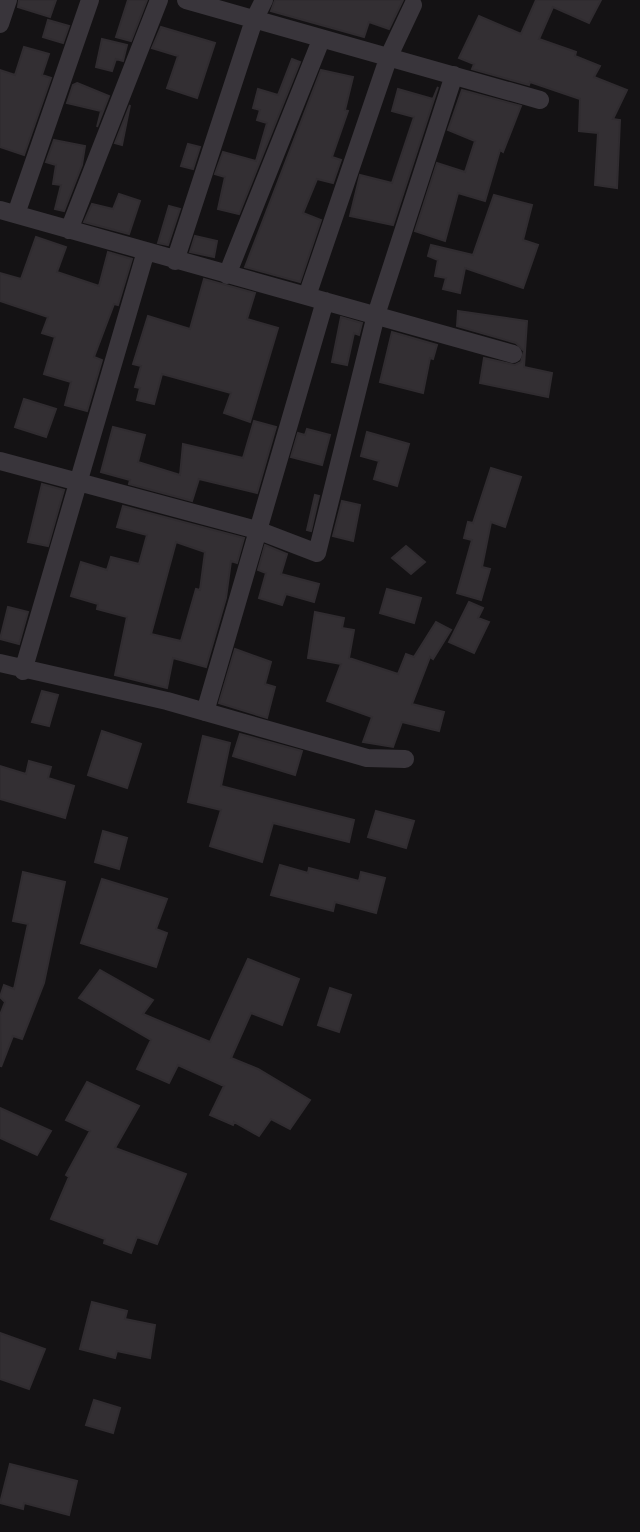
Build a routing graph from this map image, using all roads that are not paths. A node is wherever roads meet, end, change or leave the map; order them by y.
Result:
1 (8, 0) edge
2 (90, 0) edge
3 (159, 0) edge
4 (186, 0) edge
5 (264, 0) edge
6 (412, 5) dead end
7 (254, 20) junction
8 (0, 24) edge
9 (320, 40) junction
10 (389, 56) junction
11 (454, 75) junction
12 (540, 100) dead end
13 (8, 212) edge
14 (69, 230) junction
15 (146, 251) junction
16 (174, 261) junction
17 (227, 275) junction
18 (307, 296) junction
19 (325, 301) junction
20 (376, 314) junction
21 (513, 354) dead end
22 (0, 461) edge
23 (78, 482) junction
24 (257, 530) junction
25 (0, 663) edge
26 (23, 671) junction
27 (205, 712) junction
28 (405, 759) dead end

1 - 8 street
2 - 13 street
3 - 14 street
4 - 7 street
5 - 7 street
6 - 10 street
7 - 9 street
7 - 16 street
9 - 10 street
9 - 17 street
10 - 11 street
10 - 18 street
11 - 12 street
11 - 20 street
13 - 14 street
14 - 15 street
15 - 16 street
15 - 23 street
16 - 17 street
17 - 18 street
18 - 19 street
19 - 20 street
19 - 24 street
20 - 21 street
20 - 24 street
22 - 23 street
23 - 24 street
23 - 26 street
24 - 27 street
25 - 26 street
26 - 27 street
27 - 28 street

